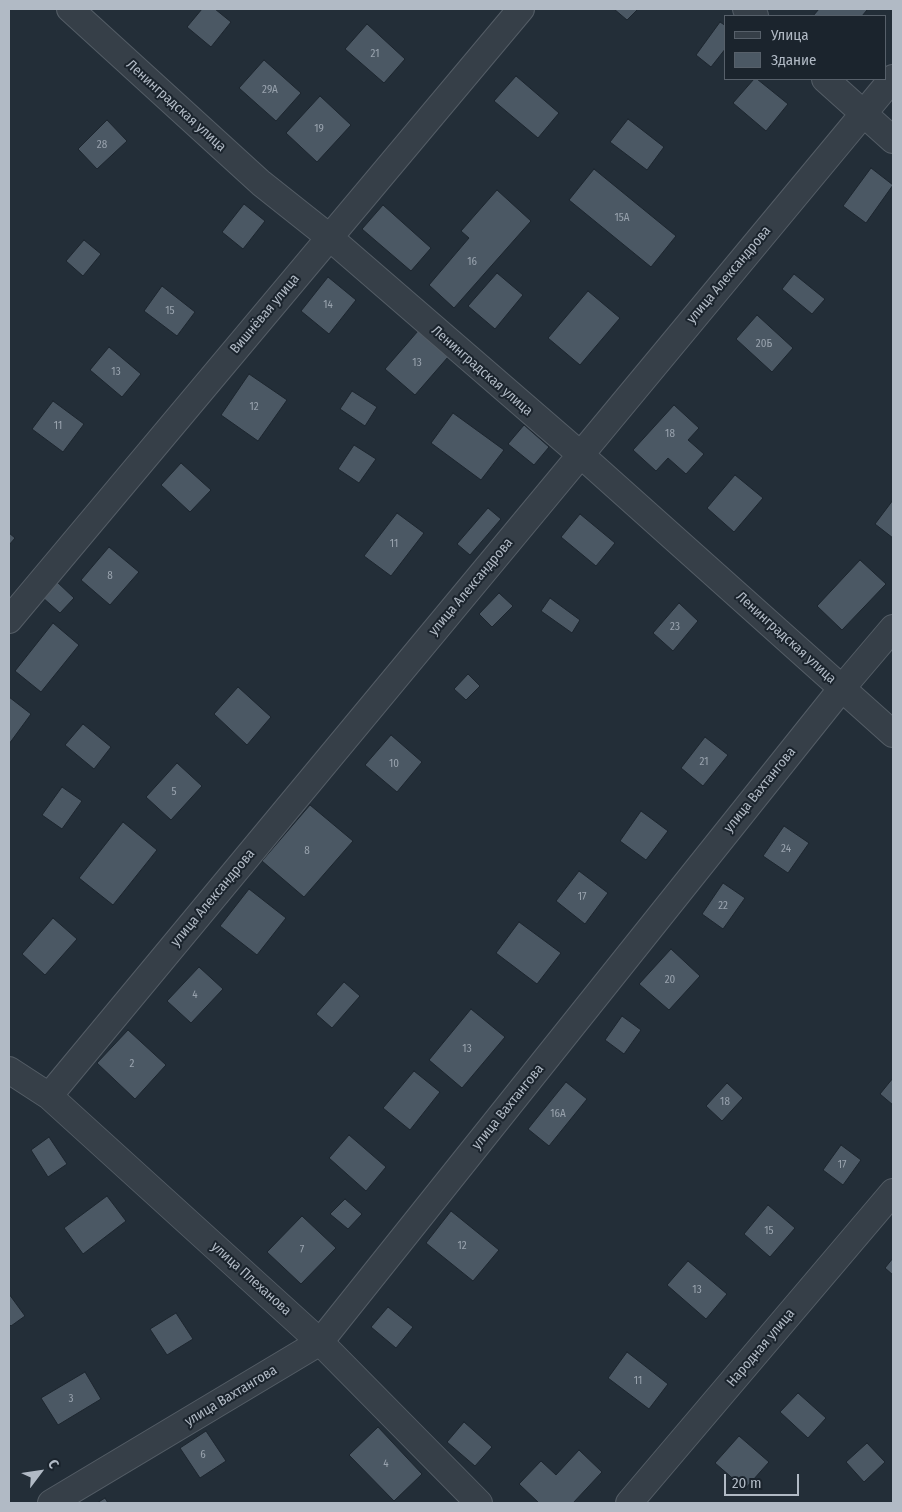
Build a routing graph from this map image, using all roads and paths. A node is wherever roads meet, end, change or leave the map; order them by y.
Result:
1 (70, 9) edge
2 (521, 9) edge
3 (893, 78) edge
4 (825, 80) edge
5 (863, 113) junction
6 (893, 140) edge
7 (329, 237) junction
8 (581, 455) junction
9 (9, 620) edge
10 (893, 628) edge
11 (842, 688) junction
12 (893, 734) edge
13 (9, 1070) edge
14 (49, 1096) junction
15 (893, 1192) edge
16 (320, 1342) junction
17 (51, 1503) edge
18 (479, 1503) edge
19 (629, 1503) edge

1 - 7 street, Ленинградская улица
2 - 7 street, Вишнёвая улица
3 - 5 street, улица Александрова
4 - 5 street
5 - 6 street
5 - 8 street, улица Александрова
7 - 8 street, Ленинградская улица
7 - 9 street, Вишнёвая улица
8 - 11 street, Ленинградская улица
8 - 14 street, улица Александрова
10 - 11 street, улица Вахтангова
11 - 12 street, Ленинградская улица
11 - 16 street, улица Вахтангова
13 - 14 street, улица Плеханова
14 - 16 street, улица Плеханова
15 - 19 street, Народная улица
16 - 17 street, улица Вахтангова
16 - 18 street, улица Плеханова

